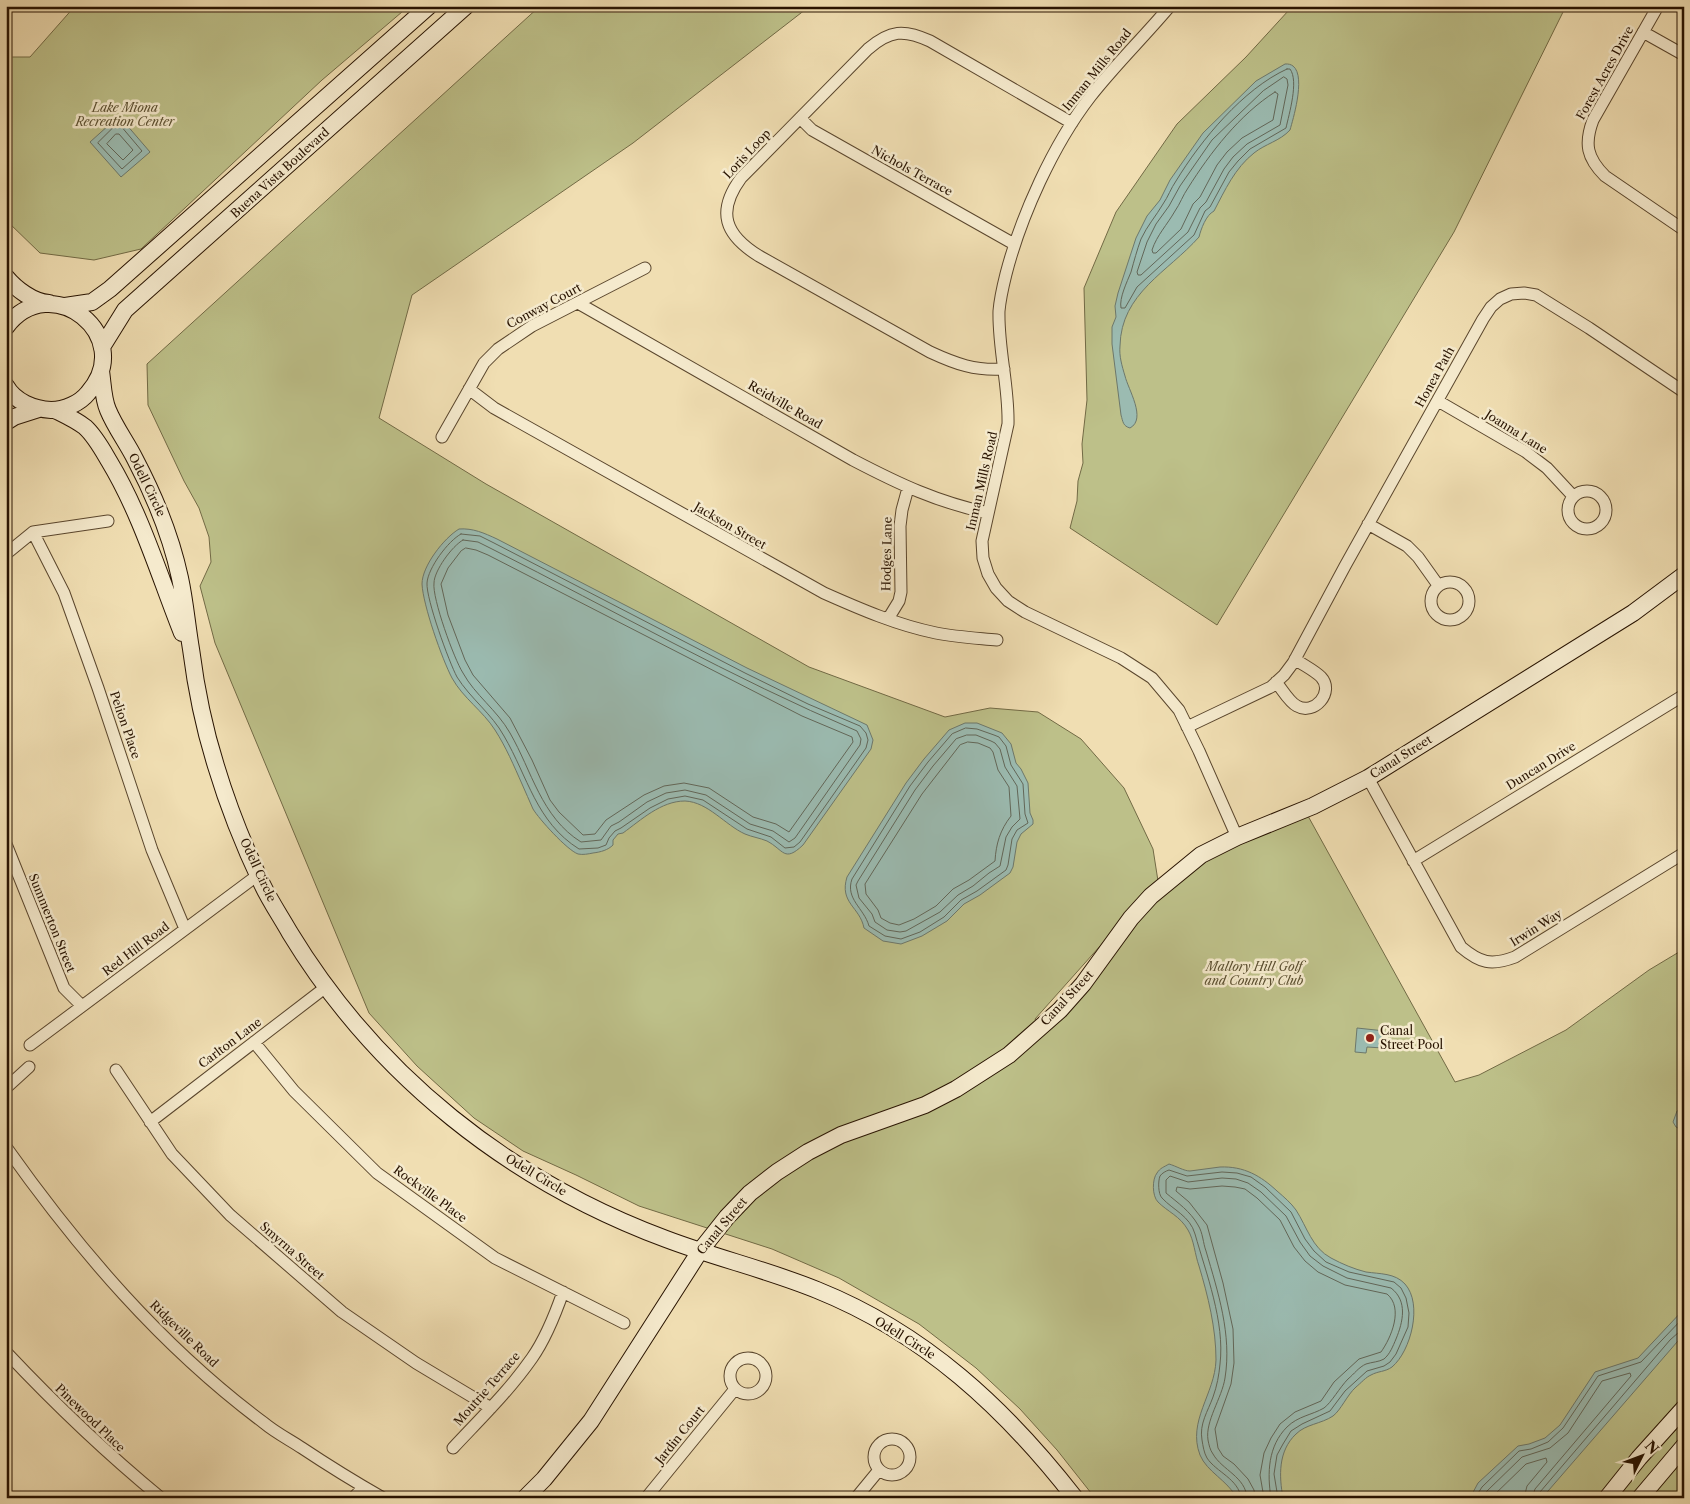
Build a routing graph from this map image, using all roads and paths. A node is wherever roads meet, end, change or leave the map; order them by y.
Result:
1 (428, 6) edge
2 (466, 6) edge
3 (1170, 6) edge
4 (1658, 6) edge
5 (1643, 32) junction
6 (1684, 55) edge
7 (800, 118) junction
8 (1072, 123) junction
9 (1684, 230) edge
10 (1014, 244) junction
11 (645, 268) dead end
12 (6, 277) edge
13 (578, 303) junction
14 (60, 305) junction
15 (6, 327) edge
16 (102, 347) junction
17 (1004, 369) junction
18 (102, 371) junction
19 (6, 386) edge
20 (469, 390) junction
21 (1684, 392) edge
22 (1438, 401) junction
23 (47, 409) junction
24 (6, 422) edge
25 (442, 437) dead end
26 (908, 488) junction
27 (1573, 496) dead end
28 (988, 513) junction
29 (108, 521) dead end
30 (1368, 524) junction
31 (33, 532) junction
32 (6, 554) edge
33 (1684, 575) edge
34 (1438, 585) dead end
35 (888, 619) junction
36 (997, 640) dead end
37 (1295, 659) junction
38 (192, 661) junction
39 (1276, 682) junction
40 (1684, 695) edge
41 (1188, 727) junction
42 (1368, 778) junction
43 (1237, 837) junction
44 (6, 844) edge
45 (1684, 852) edge
46 (1414, 861) junction
47 (258, 875) junction
48 (185, 929) junction
49 (326, 987) junction
50 (82, 1006) junction
51 (254, 1042) junction
52 (30, 1046) dead end
53 (29, 1067) dead end
54 (116, 1070) dead end
55 (6, 1088) edge
56 (150, 1122) junction
57 (6, 1147) edge
58 (700, 1251) junction
59 (563, 1292) junction
60 (624, 1322) dead end
61 (6, 1352) edge
62 (735, 1389) dead end
63 (491, 1408) junction
64 (1684, 1408) edge
65 (1684, 1446) edge
66 (453, 1448) dead end
67 (879, 1470) dead end
68 (364, 1487) junction
69 (161, 1498) edge
70 (353, 1498) edge
71 (383, 1498) edge
72 (525, 1498) edge
73 (646, 1498) edge
74 (856, 1498) edge
75 (1075, 1498) edge
76 (1607, 1498) edge
77 (1640, 1498) edge

1 - 14 street, Buena Vista Boulevard
2 - 16 street, Buena Vista Boulevard
3 - 8 street, Inman Mills Road
4 - 5 street, Forest Acres Drive
5 - 6 street
5 - 9 street, Forest Acres Drive
7 - 8 street, Loris Loop
7 - 10 street, Nichols Terrace
7 - 17 street, Loris Loop
8 - 10 street, Inman Mills Road
10 - 17 street, Inman Mills Road
11 - 13 street, Conway Court
12 - 14 street
13 - 20 street, Conway Court
13 - 26 street, Reidville Road
14 - 15 street, Buena Vista Boulevard
14 - 16 street
16 - 18 street
17 - 28 street, Inman Mills Road
18 - 23 street
18 - 38 street, Odell Circle
19 - 23 street
20 - 25 street, Conway Court
20 - 35 street, Jackson Street
21 - 22 street, Honea Path
22 - 27 street, Joanna Lane
22 - 30 street, Honea Path
23 - 24 street
23 - 38 street, Odell Circle
26 - 28 street, Reidville Road
26 - 35 street, Hodges Lane
28 - 41 street, Inman Mills Road
29 - 31 street
30 - 34 street
30 - 37 street, Honea Path
31 - 32 street
31 - 48 street, Pelion Place
33 - 42 street, Canal Street
35 - 36 street, Jackson Street
37 - 39 street, Honea Path
37 - 39 street
38 - 47 street, Odell Circle
39 - 41 street, Honea Path
40 - 46 street, Duncan Drive
41 - 43 street, Inman Mills Road
42 - 43 street, Canal Street
42 - 46 street, Irwin Way
43 - 58 street, Canal Street
44 - 50 street, Summerton Street
45 - 46 street, Irwin Way
47 - 48 street, Red Hill Road
47 - 49 street, Odell Circle
48 - 50 street, Red Hill Road
49 - 51 street, Carlton Lane
49 - 58 street, Odell Circle
50 - 52 street, Red Hill Road
51 - 56 street, Carlton Lane
51 - 59 street, Rockville Place
53 - 55 street
54 - 56 street, Smyrna Street
56 - 63 street, Smyrna Street
57 - 68 street, Ridgeville Road
58 - 72 street, Canal Street
58 - 75 street, Odell Circle
59 - 60 street, Rockville Place
59 - 63 street, Moutrie Terrace
61 - 69 street, Pinewood Place
62 - 73 street, Jardin Court
63 - 66 street, Moutrie Terrace
64 - 76 street
65 - 77 street
67 - 74 street
68 - 70 street
68 - 71 street, Ridgeville Road

